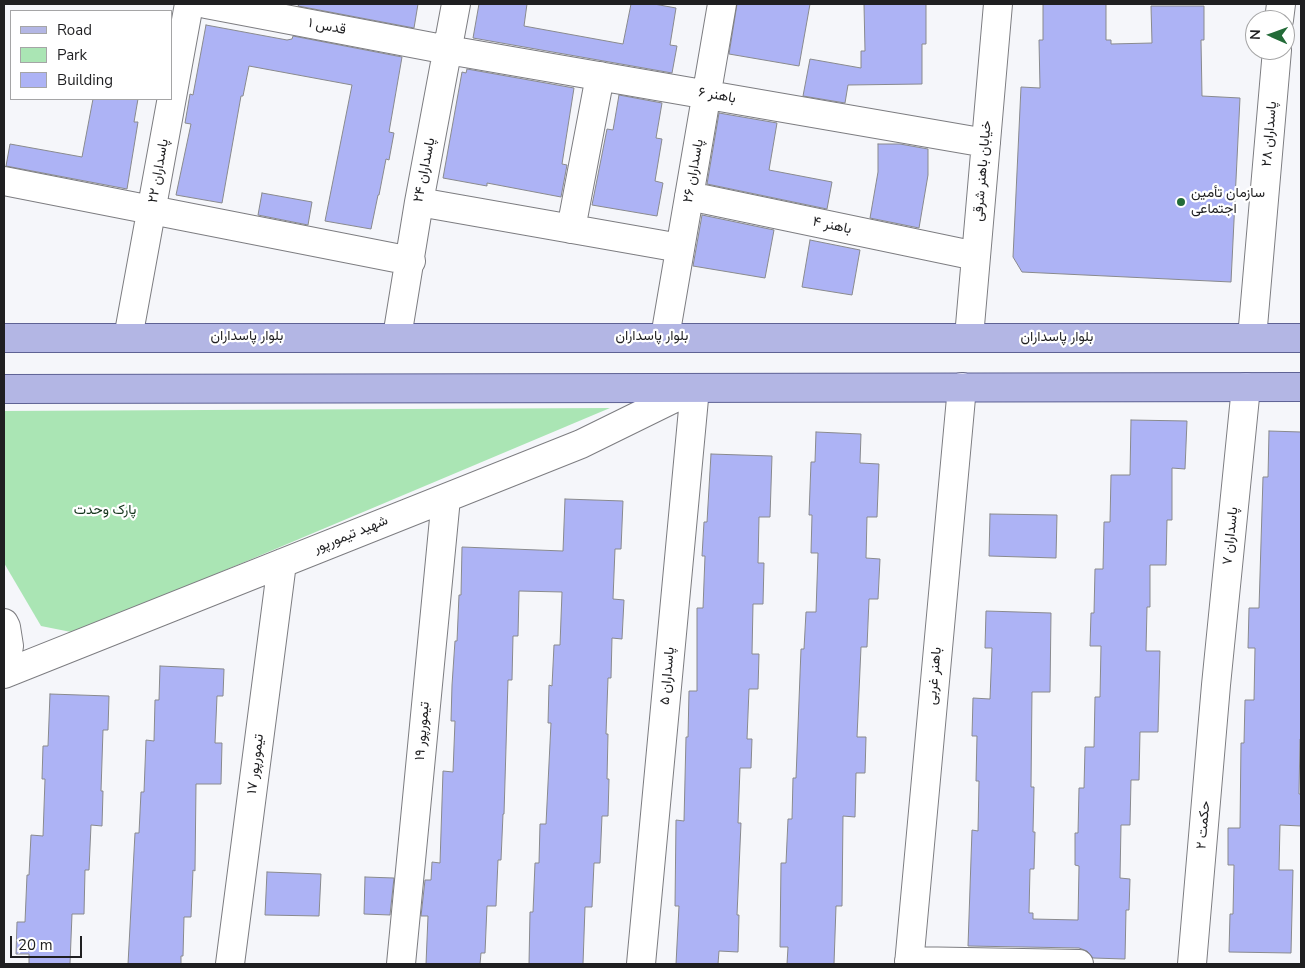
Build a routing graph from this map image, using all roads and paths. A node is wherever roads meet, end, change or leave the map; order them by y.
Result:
1 (189, 4) edge
2 (206, 4) edge
3 (456, 4) edge
4 (722, 4) edge
5 (998, 4) edge
6 (448, 50) junction
7 (1276, 60) edge
8 (600, 76) junction
9 (706, 94) junction
10 (172, 96) edge
11 (171, 100) edge
12 (986, 143) junction
13 (4, 182) edge
14 (689, 196) junction
15 (419, 202) junction
16 (151, 210) junction
17 (571, 229) junction
18 (680, 248) junction
19 (976, 256) junction
20 (411, 261) junction
21 (397, 337) junction
22 (665, 337) junction
23 (970, 337) junction
24 (4, 338) edge
25 (128, 338) junction
26 (1252, 338) junction
27 (1301, 338) edge
28 (962, 387) junction
29 (1246, 387) junction
30 (1301, 387) edge
31 (695, 388) junction
32 (4, 389) edge
33 (446, 498) junction
34 (282, 563) junction
35 (4, 623) edge
36 (4, 672) edge
37 (1216, 685) joint
38 (909, 962) edge
39 (230, 964) edge
40 (401, 964) edge
41 (641, 964) edge
42 (1079, 964) edge
43 (1192, 964) edge

1 - 10 street, پاسداران ۲۲
2 - 6 street, قدس ۱
3 - 6 street, پاسداران ۲۴
4 - 9 street, پاسداران ۲۶
5 - 12 street, خیابان باهنر شرقی
6 - 8 street, باهنر ۶
6 - 15 street, پاسداران ۲۴
7 - 26 street, پاسداران ۲۸
8 - 9 street, باهنر ۶
8 - 17 street
9 - 12 street, باهنر ۶
9 - 14 street, پاسداران ۲۶
11 - 16 street, پاسداران ۲۲
12 - 19 street, خیابان باهنر شرقی
13 - 16 street
14 - 18 street, پاسداران ۲۶
14 - 19 street, باهنر ۴
15 - 17 street
15 - 20 street, پاسداران ۲۴
16 - 20 street
16 - 25 street, پاسداران ۲۲
17 - 18 street
18 - 22 street, پاسداران ۲۶
19 - 23 street, خیابان باهنر شرقی
20 - 21 street, پاسداران ۲۴
21 - 22 main road, بلوار پاسداران
21 - 25 main road, بلوار پاسداران
22 - 23 main road, بلوار پاسداران
23 - 26 main road, بلوار پاسداران
24 - 25 main road, بلوار پاسداران
26 - 27 main road, بلوار پاسداران
28 - 29 main road
28 - 31 main road
28 - 38 street, باهنر غربی
29 - 30 main road
29 - 37 street, پاسداران ۷
31 - 32 main road
31 - 33 street, شهید تیمورپور
31 - 41 street, پاسداران ۵
33 - 34 street, شهید تیمورپور
33 - 40 street, تیمورپور ۱۹
34 - 36 street, شهید تیمورپور
34 - 39 street, تیمورپور ۱۷
35 - 36 street
37 - 43 street, حکمت ۲
38 - 42 street

